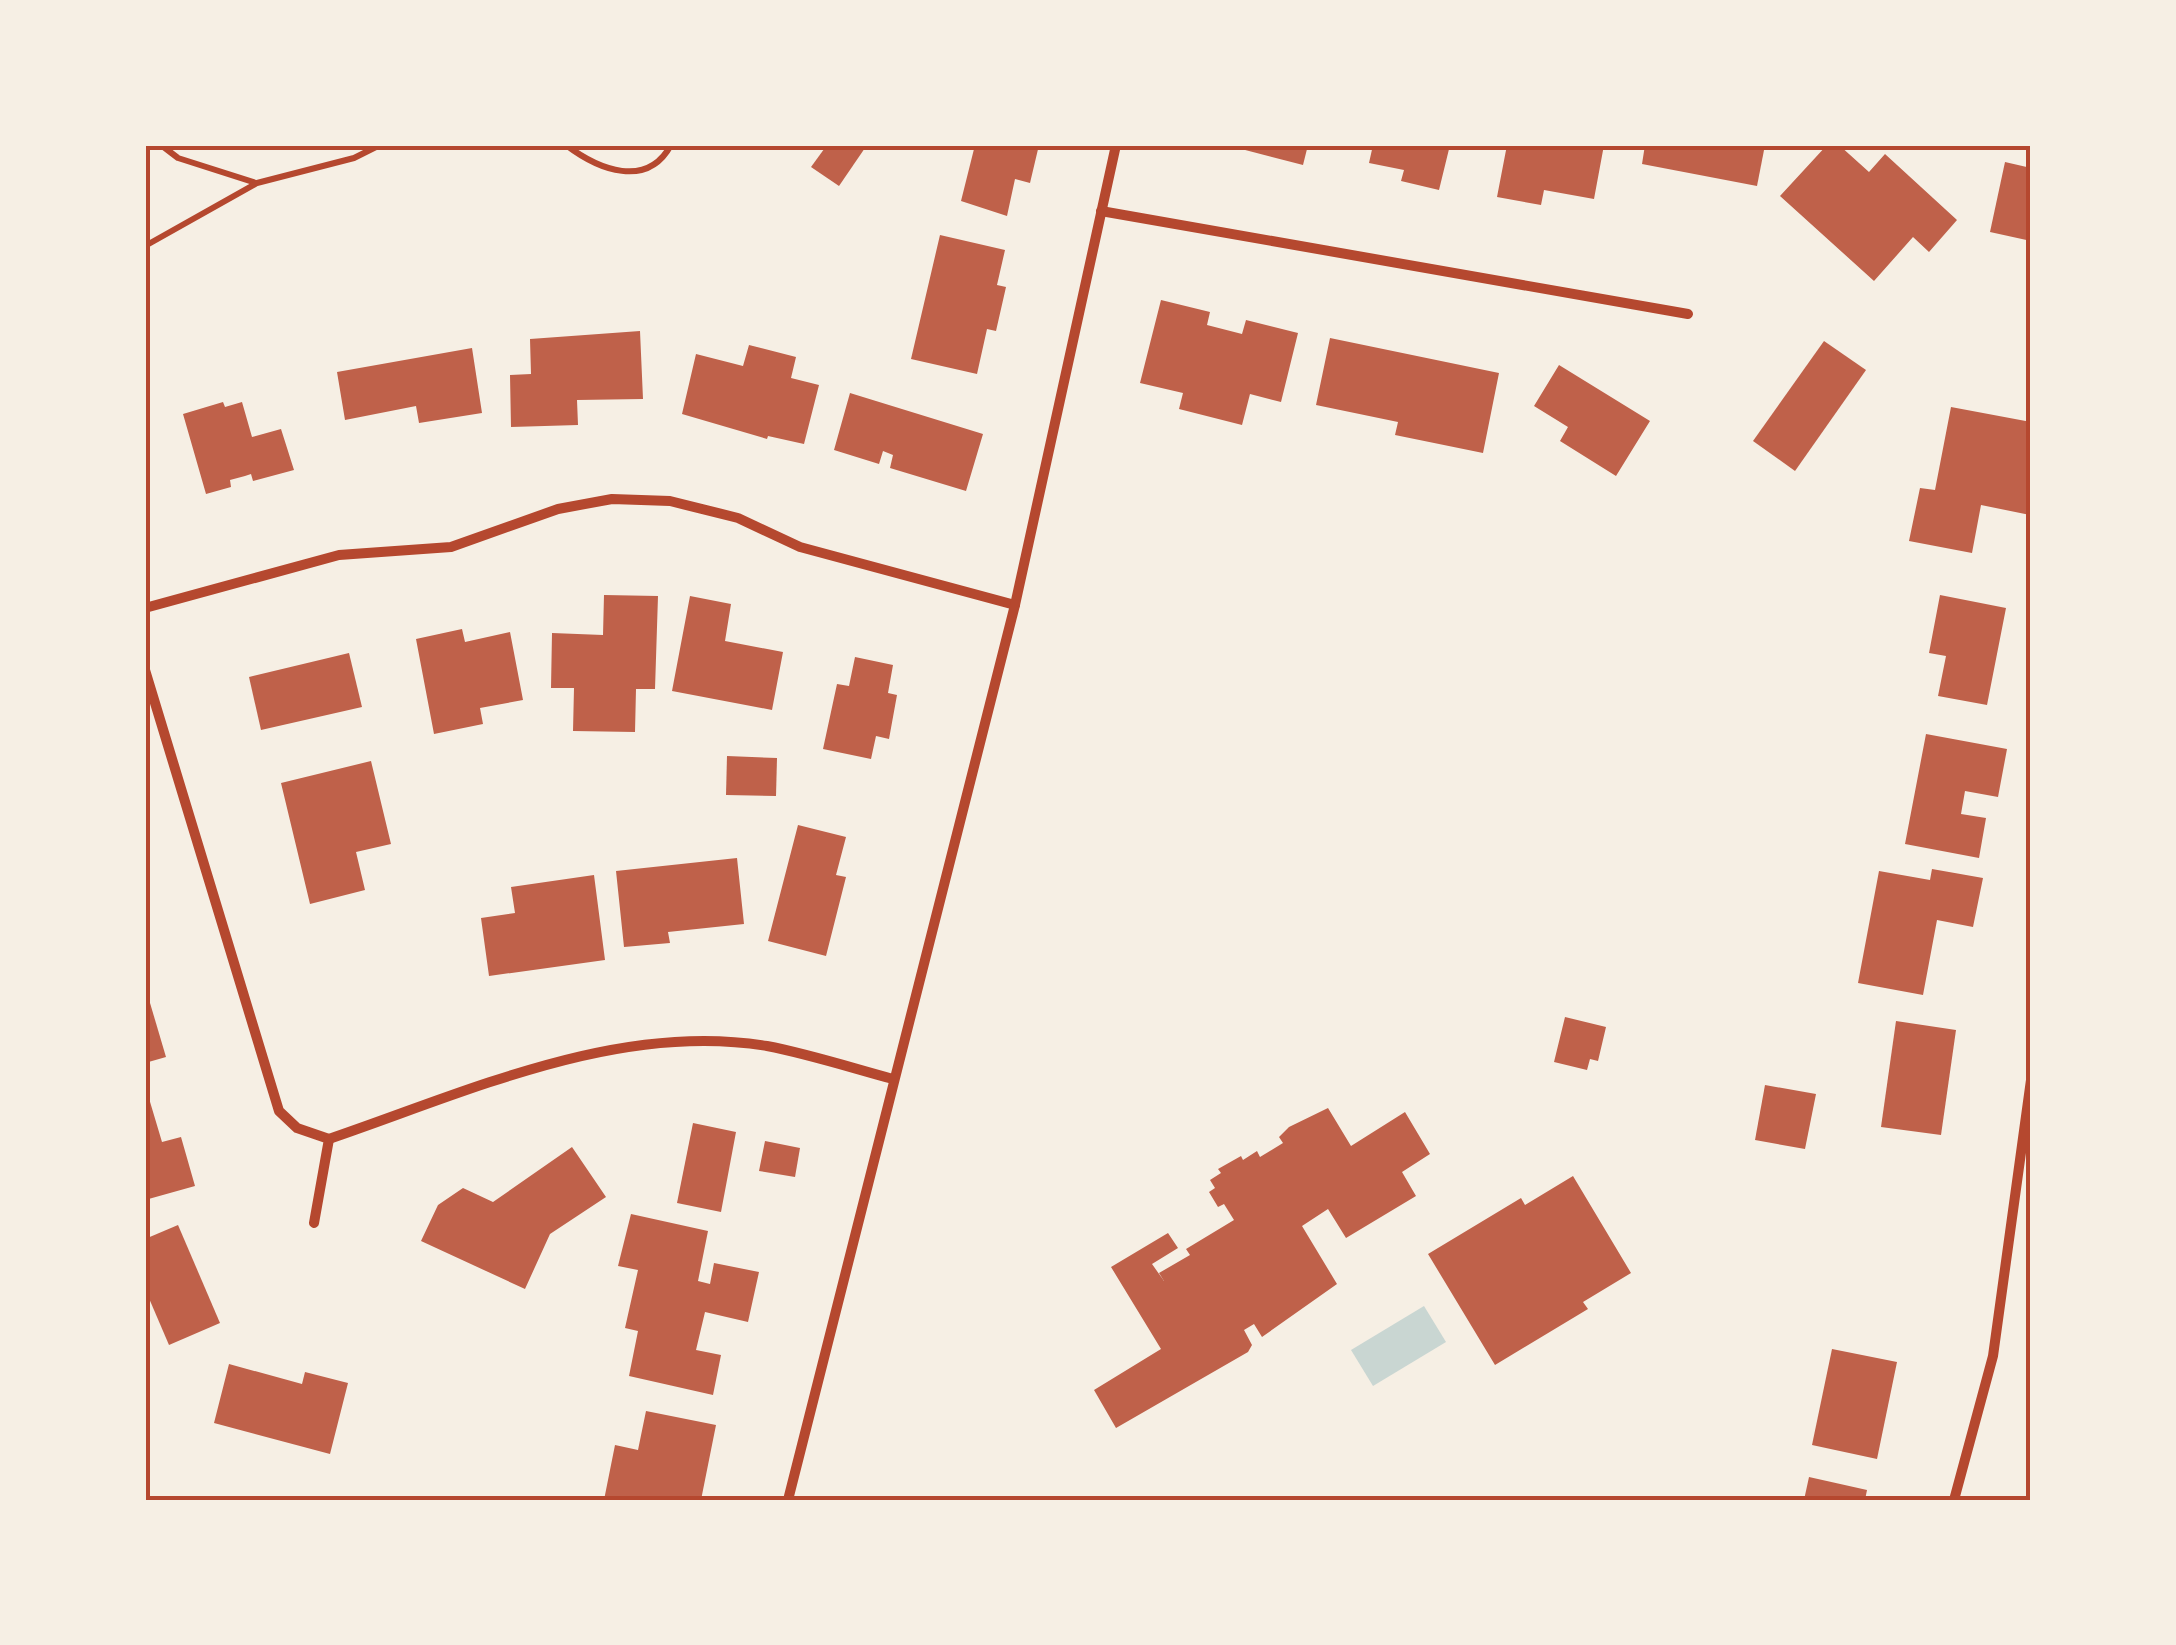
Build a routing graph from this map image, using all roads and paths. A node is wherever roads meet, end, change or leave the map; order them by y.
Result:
1 (161, 145) edge
2 (380, 145) edge
3 (566, 145) edge
4 (671, 145) edge
5 (1116, 145) edge
6 (257, 184) junction
7 (1100, 212) junction
8 (145, 246) edge
9 (1688, 314) dead end
10 (1015, 605) junction
11 (145, 608) edge
12 (145, 670) edge
13 (893, 1079) junction
14 (2031, 1080) edge
15 (330, 1138) junction
16 (314, 1222) dead end
17 (788, 1500) edge
18 (1954, 1500) edge

1 - 6 path
2 - 6 path
3 - 4 path
5 - 7 street
6 - 8 path
7 - 9 street
7 - 10 street
10 - 11 street
10 - 13 street
12 - 15 street
13 - 15 street
13 - 17 street
14 - 18 street
15 - 16 street

